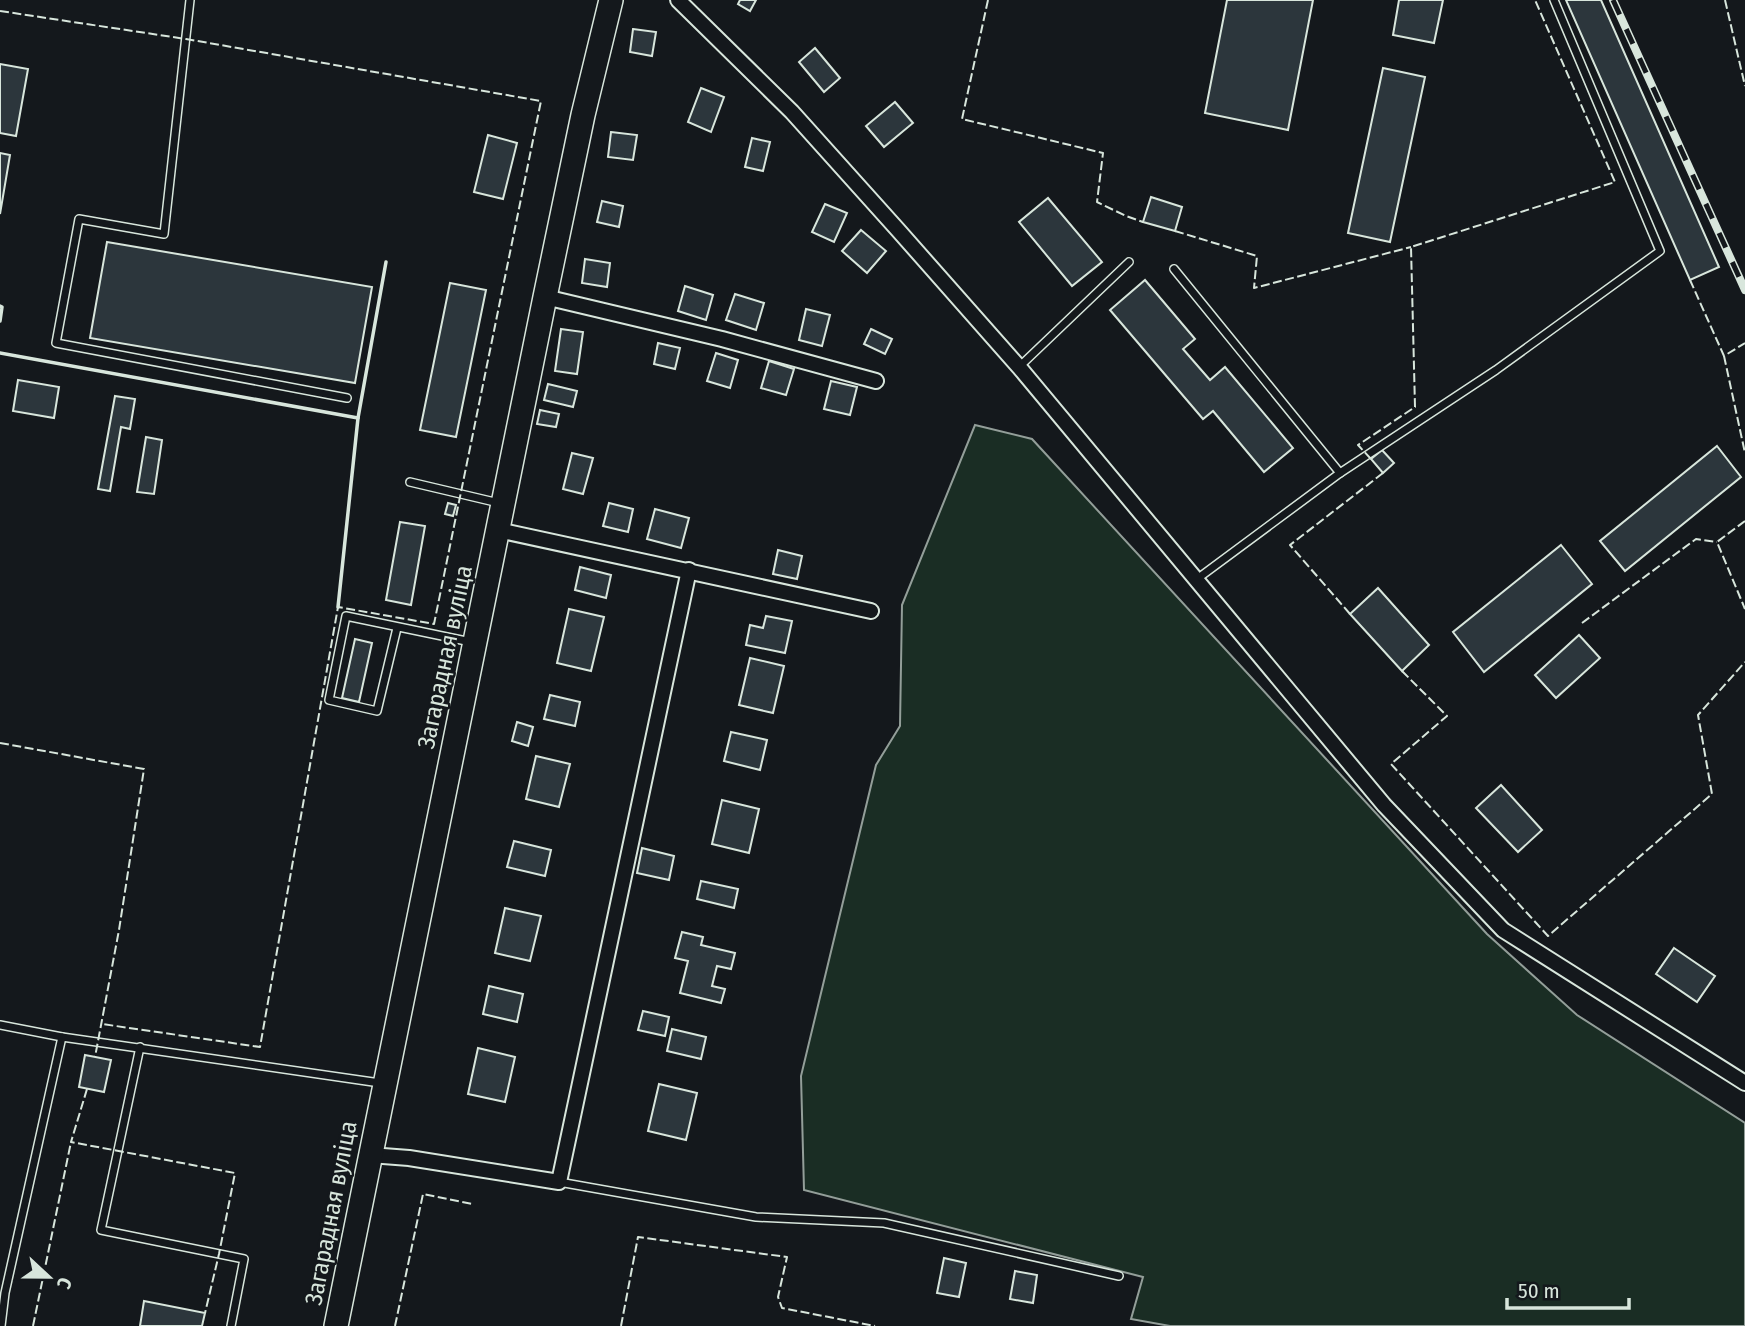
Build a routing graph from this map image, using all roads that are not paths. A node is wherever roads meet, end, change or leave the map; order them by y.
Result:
1 (190, 0) edge
2 (611, 0) edge
3 (678, 0) edge
4 (1554, 0) edge
5 (1129, 262) dead end
6 (1174, 269) dead end
7 (545, 296) junction
8 (1019, 367) junction
9 (876, 381) dead end
10 (347, 398) dead end
11 (1340, 473) junction
12 (410, 482) dead end
13 (503, 504) junction
14 (498, 530) junction
15 (690, 570) junction
16 (1197, 579) junction
17 (871, 611) dead end
18 (397, 628) junction
19 (475, 642) junction
20 (0, 1026) edge
21 (62, 1037) junction
22 (140, 1047) junction
23 (1745, 1083) edge
24 (384, 1084) junction
25 (370, 1155) junction
26 (559, 1182) junction
27 (1118, 1276) dead end
28 (1, 1326) edge
29 (231, 1326) edge
30 (336, 1326) edge

1 - 10 lane
2 - 7 main road, Загарадная вуліца
3 - 8 street
4 - 11 lane
5 - 8 lane
6 - 11 lane
7 - 9 street
7 - 13 main road, Загарадная вуліца
8 - 16 street
11 - 16 lane
12 - 13 lane
13 - 14 main road, Загарадная вуліца
14 - 15 street
14 - 19 main road, Загарадная вуліца
15 - 17 street
15 - 26 street
16 - 23 street
18 - 18 lane
18 - 19 lane
19 - 24 main road, Загарадная вуліца
20 - 21 lane
21 - 22 lane
21 - 28 lane
22 - 24 lane
22 - 29 lane
24 - 25 main road, Загарадная вуліца
25 - 26 street
25 - 30 main road, Загарадная вуліца
26 - 27 lane

